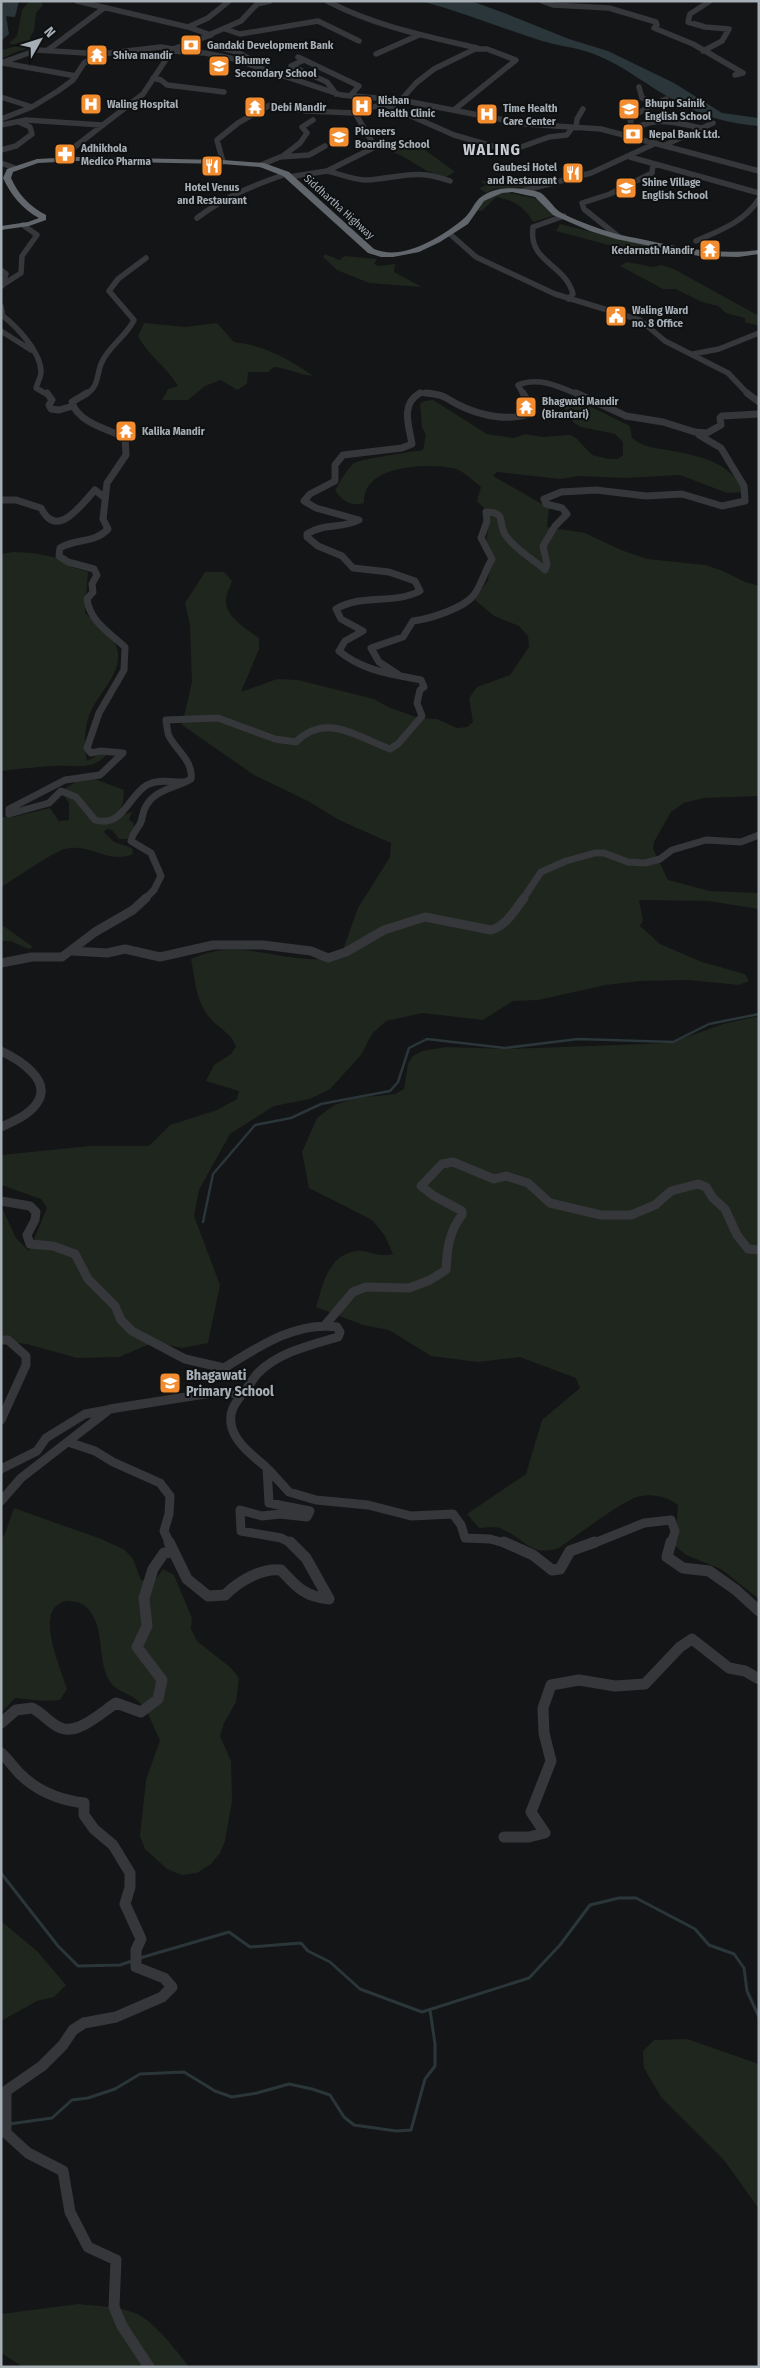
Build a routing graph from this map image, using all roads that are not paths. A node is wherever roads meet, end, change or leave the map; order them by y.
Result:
1 (77, 1) edge
2 (228, 1) edge
3 (270, 1) edge
4 (327, 1) edge
5 (542, 1) edge
6 (710, 1) edge
7 (104, 8) junction
8 (188, 27) junction
9 (225, 29) junction
10 (211, 34) junction
11 (419, 35) junction
12 (359, 41) dead end
13 (214, 46) dead end
14 (477, 49) junction
15 (48, 50) junction
16 (172, 50) junction
17 (703, 51) junction
18 (101, 54) junction
19 (376, 54) dead end
20 (2, 63) edge
21 (262, 68) junction
22 (735, 75) dead end
23 (76, 76) junction
24 (153, 78) junction
25 (197, 82) dead end
26 (639, 87) dead end
27 (198, 89) junction
28 (224, 92) dead end
29 (336, 94) junction
30 (350, 96) junction
31 (1, 97) edge
32 (666, 99) dead end
33 (398, 100) junction
34 (654, 103) junction
35 (384, 104) junction
36 (32, 107) junction
37 (583, 109) dead end
38 (454, 110) junction
39 (355, 113) junction
40 (1, 119) edge
41 (313, 120) dead end
42 (19, 122) junction
43 (713, 123) dead end
44 (1, 125) edge
45 (102, 125) junction
46 (574, 128) junction
47 (702, 128) junction
48 (633, 129) junction
49 (625, 135) junction
50 (656, 143) junction
51 (665, 145) junction
52 (325, 146) dead end
53 (1, 150) edge
54 (283, 156) junction
55 (630, 157) junction
56 (59, 159) junction
57 (223, 162) junction
58 (1, 163) edge
59 (653, 164) junction
60 (260, 165) junction
61 (14, 168) junction
62 (327, 171) junction
63 (759, 171) edge
64 (287, 176) junction
65 (450, 181) dead end
66 (522, 191) junction
67 (759, 193) edge
68 (759, 199) edge
69 (564, 216) junction
70 (197, 218) dead end
71 (23, 225) junction
72 (1, 228) edge
73 (450, 234) junction
74 (619, 236) junction
75 (696, 241) dead end
76 (759, 252) edge
77 (146, 258) dead end
78 (1, 270) edge
79 (2, 286) edge
80 (568, 299) junction
81 (1, 306) edge
82 (1, 330) edge
83 (759, 333) edge
84 (715, 350) junction
85 (33, 352) junction
86 (691, 354) junction
87 (714, 365) junction
88 (759, 402) edge
89 (72, 406) junction
90 (759, 414) edge
91 (699, 435) junction
92 (105, 498) junction
93 (1, 500) edge
94 (400, 675) junction
95 (184, 783) junction
96 (759, 835) edge
97 (73, 951) junction
98 (1, 963) edge
99 (1, 1051) edge
100 (1, 1127) edge
101 (1, 1201) edge
102 (759, 1250) edge
103 (326, 1324) junction
104 (1, 1340) edge
105 (241, 1395) junction
106 (110, 1409) junction
107 (1, 1420) edge
108 (68, 1442) junction
109 (267, 1468) junction
110 (1, 1469) edge
111 (2, 1498) edge
112 (173, 1552) junction
113 (759, 1611) edge
114 (759, 1679) edge
115 (1, 1723) edge
116 (1, 1754) edge
117 (504, 1837) dead end
118 (148, 2367) edge

1 - 7 street
2 - 8 street
3 - 9 street
4 - 11 street
5 - 17 street
6 - 17 street
7 - 8 street
7 - 15 street
8 - 10 street
9 - 10 street
9 - 12 street
10 - 16 street
11 - 14 street
11 - 19 street
13 - 21 street
14 - 33 street
14 - 38 street
15 - 18 street
15 - 20 street
16 - 18 street
16 - 21 street
16 - 24 street
17 - 22 street
18 - 23 street
20 - 23 street
21 - 29 street
23 - 36 street
24 - 27 street
24 - 45 street
25 - 27 street
26 - 34 street
27 - 28 street
29 - 30 street
29 - 30 street
30 - 33 street
31 - 36 street
32 - 34 street
33 - 35 street
33 - 38 street
34 - 48 street
35 - 39 street
35 - 46 street
36 - 40 street
37 - 46 street
38 - 46 street
39 - 57 street
39 - 62 street
41 - 54 street
42 - 44 street
42 - 45 street
42 - 53 street
43 - 47 street
45 - 56 street
46 - 49 street
47 - 48 street
47 - 51 street
48 - 49 street
49 - 50 street
50 - 51 street
50 - 55 street
51 - 63 street
52 - 54 street
54 - 60 street
55 - 59 street
55 - 66 street
56 - 57 highway, Siddhartha Highway
56 - 61 highway, Siddhartha Highway
57 - 60 highway, Siddhartha Highway
58 - 61 street
59 - 67 street
59 - 74 street
60 - 64 highway, Siddhartha Highway
61 - 71 highway
62 - 64 street
62 - 65 street
64 - 70 street
64 - 73 highway, Siddhartha Highway
66 - 69 highway, Siddhartha Highway
66 - 73 highway, Siddhartha Highway
68 - 75 street
69 - 74 highway, Siddhartha Highway
69 - 80 street
71 - 72 highway
71 - 79 street
73 - 80 street
74 - 76 highway, Siddhartha Highway
77 - 89 street
78 - 79 street
80 - 86 street
81 - 85 street
82 - 85 street
83 - 84 street
84 - 86 street
84 - 87 street
85 - 89 street
86 - 87 street
87 - 88 street
89 - 92 street
90 - 91 street
91 - 94 street
91 - 94 street
92 - 93 street
92 - 95 street
94 - 95 street
95 - 97 street
96 - 97 street
97 - 98 street
99 - 100 street
101 - 103 street
102 - 103 street
103 - 105 street
104 - 107 street
105 - 106 street
105 - 109 street
106 - 108 street
106 - 110 street
108 - 111 street
108 - 112 street
109 - 112 street
109 - 113 street
112 - 115 street
114 - 117 street
116 - 118 street

